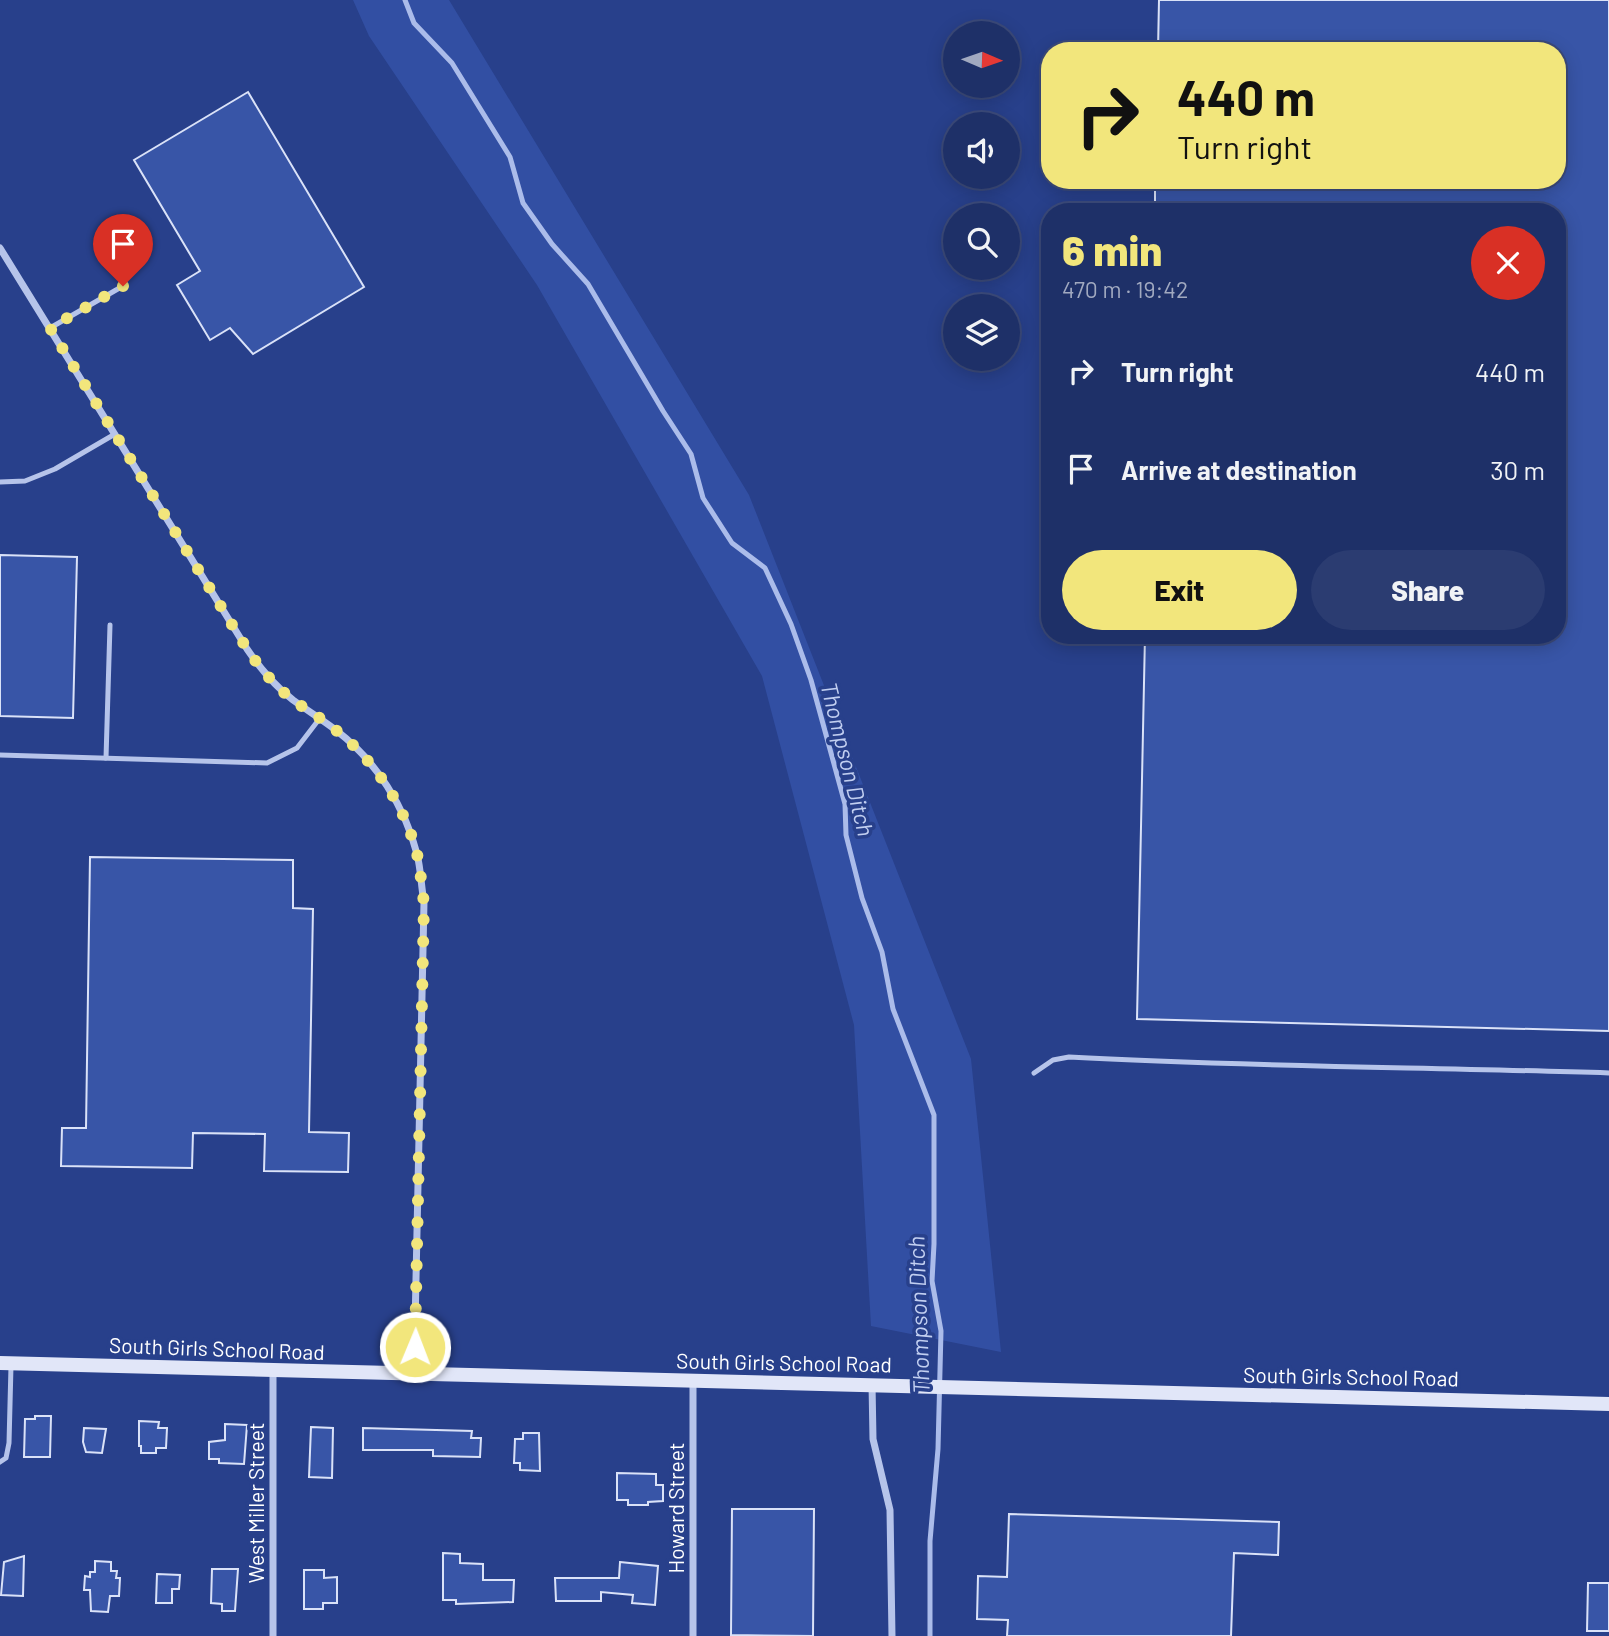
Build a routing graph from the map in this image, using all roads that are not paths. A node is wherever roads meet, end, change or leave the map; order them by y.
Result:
1 (0, 248) edge
2 (123, 286) dead end
3 (50, 328) junction
4 (115, 434) junction
5 (0, 482) edge
6 (110, 625) dead end
7 (320, 718) junction
8 (0, 755) edge
9 (106, 758) junction
10 (1034, 1073) dead end
11 (1609, 1073) edge
12 (6, 1363) edge
13 (273, 1371) junction
14 (414, 1374) junction
15 (693, 1381) junction
16 (872, 1384) junction
17 (1609, 1404) edge
18 (0, 1462) edge
19 (273, 1636) edge
20 (693, 1636) edge
21 (892, 1636) edge

1 - 3 street
2 - 3 lane
3 - 4 street
4 - 5 lane
4 - 7 street
6 - 9 lane
7 - 9 lane
7 - 14 street
8 - 9 lane
10 - 11 lane
12 - 13 main road, South Girls School Road
12 - 18 lane
13 - 14 main road, South Girls School Road
13 - 19 street, West Miller Street
14 - 15 main road, South Girls School Road
15 - 16 main road, South Girls School Road
15 - 20 street, Howard Street
16 - 17 main road, South Girls School Road
16 - 21 street

